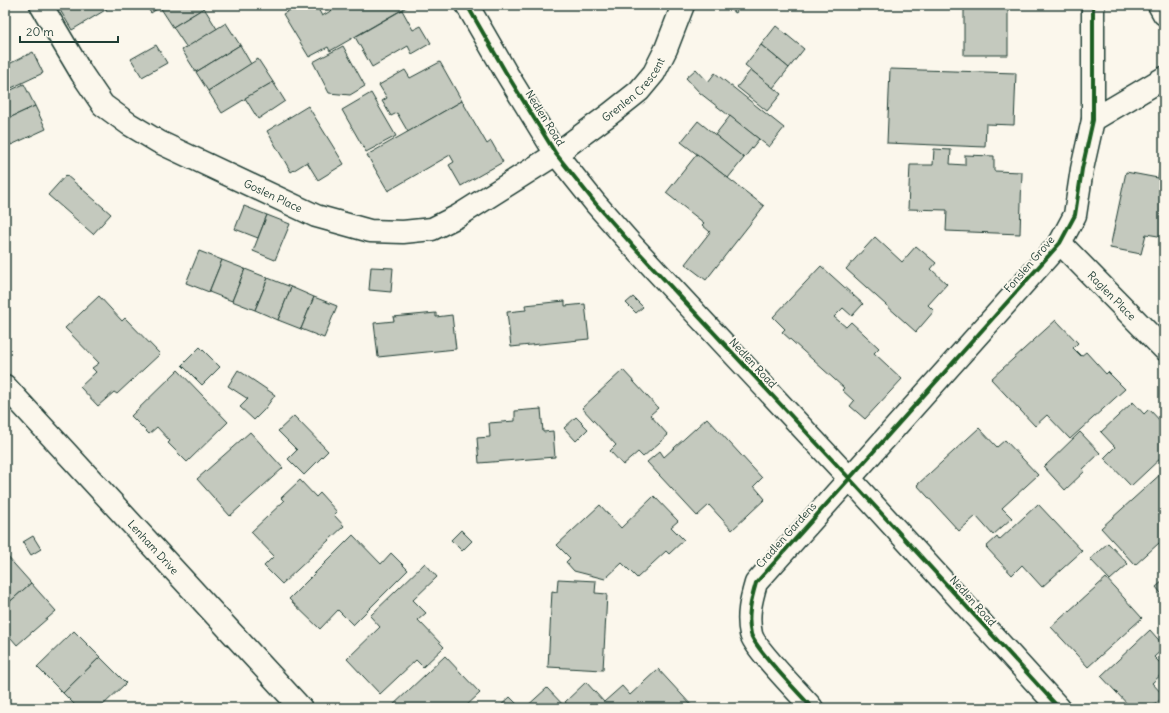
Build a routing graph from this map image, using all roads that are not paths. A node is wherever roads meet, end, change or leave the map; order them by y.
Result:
1 (40, 5) edge
2 (467, 5) edge
3 (683, 5) edge
4 (1093, 5) edge
5 (1159, 5) edge
6 (1164, 14) edge
7 (1164, 78) edge
8 (1093, 120) junction
9 (556, 154) junction
10 (1060, 243) junction
11 (1164, 349) edge
12 (5, 386) edge
13 (850, 479) junction
14 (301, 708) edge
15 (812, 708) edge
16 (1059, 708) edge

1 - 9 street, Goslen Place
2 - 9 street, Nedlen Road
3 - 9 street, Grenlen Crescent
4 - 8 street, Fonslen Grove
5 - 6 street
7 - 8 street
8 - 10 street, Fonslen Grove
9 - 13 street, Nedlen Road
10 - 11 street, Raglen Place
10 - 13 street, Fonslen Grove
12 - 14 street, Lenham Drive
13 - 15 street, Cradlen Gardens
13 - 16 street, Nedlen Road

